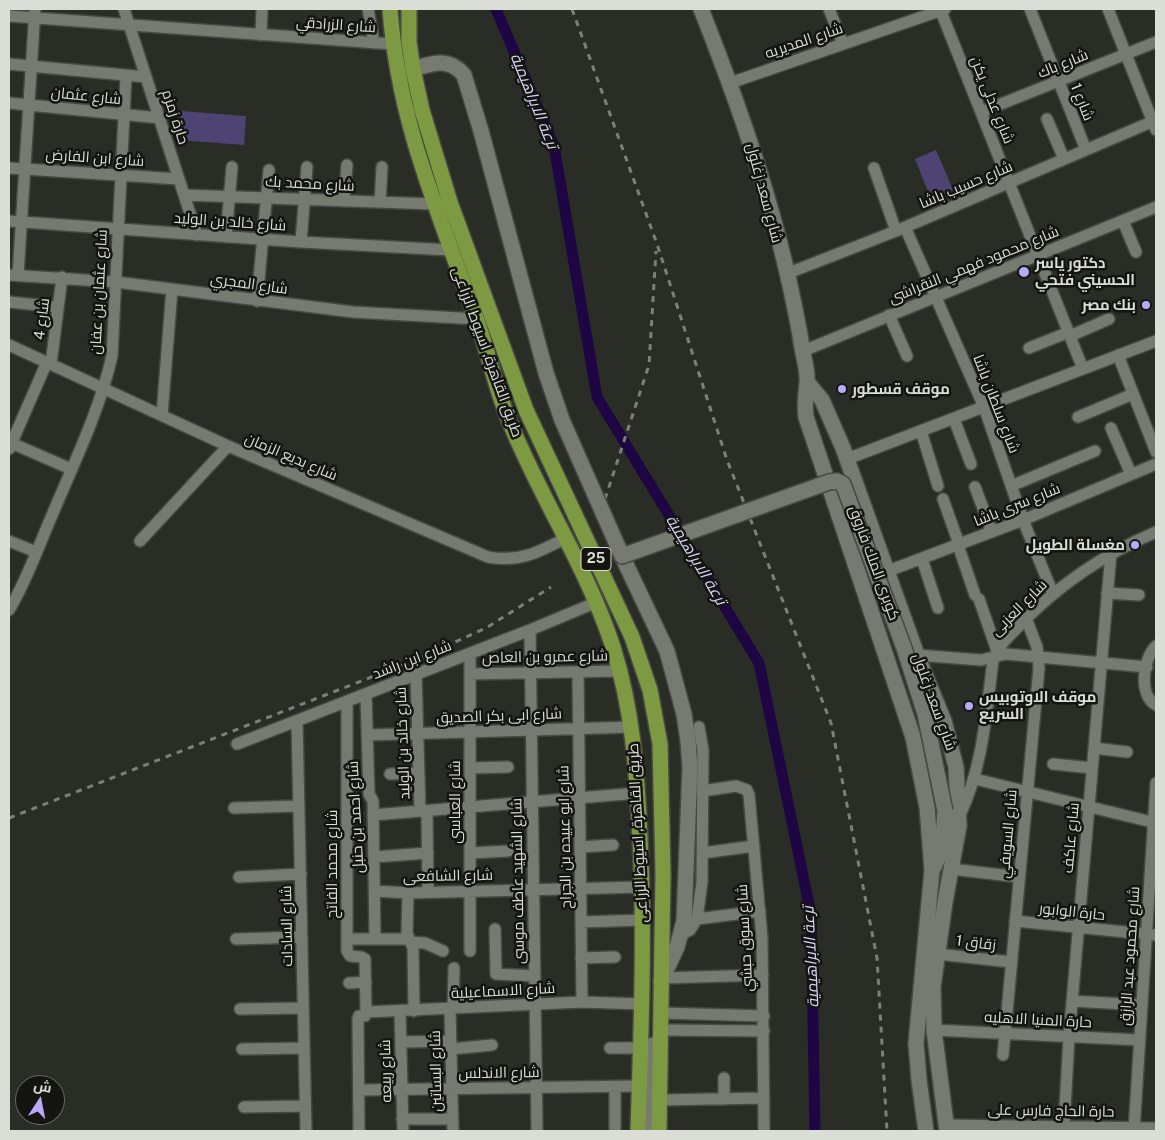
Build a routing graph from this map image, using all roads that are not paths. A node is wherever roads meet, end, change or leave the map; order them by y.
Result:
1 (124, 9) edge
2 (262, 9) edge
3 (368, 9) edge
4 (390, 9) edge
5 (409, 9) edge
6 (701, 9) edge
7 (829, 9) edge
8 (942, 9) edge
9 (1030, 9) edge
10 (1108, 9) edge
11 (35, 14) edge
12 (9, 16) edge
13 (130, 27) junction
14 (261, 35) junction
15 (1156, 42) edge
16 (374, 43) junction
17 (392, 44) junction
18 (843, 44) junction
19 (1126, 55) junction
20 (9, 64) edge
21 (31, 66) junction
22 (413, 69) junction
23 (126, 76) junction
24 (146, 77) junction
25 (1058, 82) junction
26 (730, 83) junction
27 (9, 103) edge
28 (29, 105) junction
29 (981, 112) junction
30 (124, 115) junction
31 (160, 118) junction
32 (1047, 119) dead end
33 (1155, 124) edge
34 (1086, 150) junction
35 (1064, 159) junction
36 (347, 165) dead end
37 (232, 167) dead end
38 (307, 167) dead end
39 (382, 167) dead end
40 (9, 168) edge
41 (874, 168) dead end
42 (25, 169) junction
43 (269, 170) dead end
44 (121, 175) junction
45 (179, 179) junction
46 (1009, 182) junction
47 (184, 195) junction
48 (230, 195) junction
49 (267, 197) junction
50 (304, 198) junction
51 (344, 200) junction
52 (380, 202) junction
53 (433, 204) junction
54 (1156, 207) edge
55 (9, 221) edge
56 (1123, 221) junction
57 (21, 222) junction
58 (900, 229) junction
59 (118, 230) junction
60 (197, 235) junction
61 (226, 237) junction
62 (264, 240) junction
63 (300, 242) junction
64 (450, 250) junction
65 (1136, 252) dead end
66 (1039, 255) junction
67 (786, 274) junction
68 (13, 275) edge
69 (62, 277) junction
70 (116, 282) junction
71 (172, 289) junction
72 (936, 296) junction
73 (257, 300) junction
74 (9, 302) edge
75 (58, 307) junction
76 (889, 315) junction
77 (477, 319) junction
78 (1109, 319) dead end
79 (1070, 334) junction
80 (1156, 340) edge
81 (9, 345) edge
82 (1029, 348) dead end
83 (803, 351) junction
84 (1118, 355) junction
85 (907, 356) dead end
86 (49, 363) junction
87 (1083, 369) junction
88 (807, 382) junction
89 (103, 389) junction
90 (1134, 394) junction
91 (984, 407) junction
92 (526, 410) junction
93 (162, 415) junction
94 (1078, 417) dead end
95 (508, 418) junction
96 (954, 419) junction
97 (1151, 422) edge
98 (1111, 428) dead end
99 (921, 431) junction
100 (10, 445) edge
101 (228, 446) junction
102 (1095, 451) dead end
103 (1156, 452) edge
104 (847, 459) junction
105 (971, 464) dead end
106 (1156, 464) edge
107 (72, 468) junction
108 (1131, 474) junction
109 (938, 486) dead end
110 (1011, 486) junction
111 (975, 487) dead end
112 (943, 499) dead end
113 (1023, 520) junction
114 (992, 532) junction
115 (1156, 532) edge
116 (566, 538) junction
117 (140, 541) dead end
118 (9, 542) edge
119 (959, 545) junction
120 (36, 552) junction
121 (1111, 553) junction
122 (622, 556) junction
123 (922, 559) junction
124 (888, 571) junction
125 (1108, 593) junction
126 (1053, 594) junction
127 (1139, 595) dead end
128 (597, 602) junction
129 (938, 608) dead end
130 (9, 610) edge
131 (1026, 618) junction
132 (530, 630) junction
133 (1156, 646) edge
134 (470, 654) junction
135 (996, 654) junction
136 (916, 655) junction
137 (1039, 657) junction
138 (1101, 663) junction
139 (1147, 667) junction
140 (620, 671) junction
141 (578, 672) junction
142 (530, 673) junction
143 (416, 674) junction
144 (470, 674) junction
145 (366, 694) junction
146 (347, 701) junction
147 (1156, 704) edge
148 (297, 720) junction
149 (632, 727) junction
150 (699, 727) dead end
151 (578, 728) junction
152 (531, 730) junction
153 (470, 732) junction
154 (418, 734) junction
155 (368, 735) junction
156 (237, 744) dead end
157 (1094, 748) junction
158 (1127, 752) dead end
159 (1053, 764) dead end
160 (508, 766) dead end
161 (470, 768) junction
162 (1092, 768) junction
163 (419, 773) junction
164 (390, 774) dead end
165 (975, 779) junction
166 (1156, 783) edge
167 (702, 792) junction
168 (1026, 792) junction
169 (638, 793) junction
170 (579, 797) junction
171 (371, 798) junction
172 (347, 799) junction
173 (532, 802) junction
174 (299, 806) junction
175 (470, 807) junction
176 (1089, 807) junction
177 (234, 808) dead end
178 (424, 811) junction
179 (953, 813) junction
180 (373, 815) junction
181 (929, 823) junction
182 (1155, 823) edge
183 (945, 832) junction
184 (613, 845) dead end
185 (754, 846) junction
186 (580, 847) junction
187 (508, 851) dead end
188 (428, 853) junction
189 (470, 853) junction
190 (703, 853) junction
191 (374, 857) junction
192 (951, 869) junction
193 (932, 870) junction
194 (300, 874) junction
195 (663, 874) junction
196 (239, 877) dead end
197 (1019, 877) junction
198 (642, 881) junction
199 (580, 889) junction
200 (534, 890) junction
201 (374, 891) junction
202 (470, 891) junction
203 (408, 892) junction
204 (428, 892) junction
205 (760, 911) junction
206 (697, 919) junction
207 (642, 920) junction
208 (1015, 921) junction
209 (581, 922) junction
210 (1078, 928) junction
211 (495, 929) dead end
212 (682, 934) junction
213 (1151, 934) edge
214 (302, 937) junction
215 (236, 939) dead end
216 (347, 939) junction
217 (375, 939) junction
218 (410, 941) junction
219 (470, 951) dead end
220 (443, 952) dead end
221 (937, 954) junction
222 (616, 957) dead end
223 (581, 958) junction
224 (1011, 962) junction
225 (454, 968) dead end
226 (763, 975) junction
227 (535, 976) junction
228 (663, 978) junction
229 (366, 982) junction
230 (350, 983) dead end
231 (922, 994) junction
232 (1072, 1001) junction
233 (582, 1002) junction
234 (535, 1004) junction
235 (642, 1004) junction
236 (1142, 1005) junction
237 (303, 1008) junction
238 (240, 1009) dead end
239 (452, 1010) junction
240 (400, 1011) junction
241 (414, 1011) junction
242 (366, 1012) junction
243 (662, 1013) junction
244 (764, 1016) junction
245 (661, 1030) junction
246 (934, 1030) junction
247 (764, 1031) junction
248 (1004, 1033) junction
249 (1069, 1037) junction
250 (1140, 1040) junction
251 (401, 1042) junction
252 (451, 1045) junction
253 (492, 1045) dead end
254 (304, 1048) junction
255 (610, 1048) dead end
256 (640, 1048) junction
257 (242, 1049) dead end
258 (1002, 1055) dead end
259 (724, 1078) dead end
260 (639, 1086) junction
261 (615, 1087) junction
262 (536, 1088) junction
263 (452, 1089) junction
264 (359, 1090) junction
265 (402, 1090) junction
266 (764, 1098) junction
267 (724, 1099) junction
268 (660, 1100) junction
269 (306, 1106) junction
270 (244, 1107) dead end
271 (402, 1119) junction
272 (452, 1119) junction
273 (1064, 1126) junction
274 (615, 1128) dead end
275 (994, 1128) edge
276 (1156, 1128) edge
277 (944, 1129) edge
278 (1134, 1129) edge
279 (306, 1131) edge
280 (359, 1131) edge
281 (402, 1131) edge
282 (453, 1131) edge
283 (537, 1131) edge
284 (638, 1131) edge
285 (650, 1131) edge
286 (659, 1131) edge
287 (764, 1131) edge
288 (926, 1131) edge

1 - 13 street, حارة زمزم
2 - 14 street
3 - 16 street
4 - 17 highway, طريق القاهرة, اسيوط الزراعى / 25
5 - 22 highway, طريق القاهرة, اسيوط الزراعى / 25
6 - 26 main road, شارع سعد زغلول
7 - 18 street
8 - 18 street, شارع المديريه
8 - 29 street, شارع عدلى يكن
9 - 25 street, شارع 1
10 - 19 street
11 - 12 street, شارع الزرادقي
11 - 13 street, شارع الزرادقي
11 - 21 street
13 - 14 street, شارع الزرادقي
13 - 24 street, حارة زمزم
14 - 16 street, شارع الزرادقي
15 - 19 street, شارع باك
16 - 17 street, شارع الزرادقي
17 - 53 highway, طريق القاهرة, اسيوط الزراعى / 25
18 - 26 street, شارع المديريه
19 - 25 street, شارع باك
19 - 33 street
20 - 21 street
21 - 23 street
21 - 28 street
22 - 92 highway, طريق القاهرة, اسيوط الزراعى / 25
22 - 122 main road, طريق القاهرة, اسيوط الزراعى, bridge
23 - 24 street
23 - 30 street, شارع عثمان بن عفان
24 - 31 street, حارة زمزم
25 - 29 street, شارع باك
25 - 34 street, شارع 1
26 - 67 main road, شارع سعد زغلول
27 - 28 street, شارع عثمان
28 - 30 street, شارع عثمان
28 - 42 street
29 - 46 street, شارع عدلى يكن
30 - 31 street, شارع عثمان
30 - 44 street, شارع عثمان بن عفان
31 - 45 street, حارة زمزم
32 - 35 street
33 - 34 street, شارع حسيب باشا
34 - 35 street, شارع حسيب باشا
35 - 46 street, شارع حسيب باشا
36 - 51 street
37 - 48 street
38 - 50 street
39 - 52 street
40 - 42 street, شارع ابن الفارض
41 - 58 street, شارع سلطان باشا
42 - 44 street, شارع ابن الفارض
42 - 57 street
43 - 49 street
44 - 45 street, شارع ابن الفارض
44 - 59 street, شارع عثمان بن عفان
45 - 47 street, حارة زمزم
46 - 58 street, شارع حسيب باشا
46 - 66 street, شارع عدلى يكن
47 - 48 street, شارع محمد بك
47 - 60 street, حارة زمزم
48 - 49 street, شارع محمد بك
48 - 61 street
49 - 50 street, شارع محمد بك
49 - 62 street
50 - 51 street, شارع محمد بك
50 - 63 street
51 - 52 street, شارع محمد بك
52 - 53 street, شارع محمد بك
53 - 64 highway, طريق القاهرة, اسيوط الزراعى / 25
54 - 56 street, شارع محمود فهمي النقراشى
55 - 57 street, شارع خالد بن الوليد
56 - 65 street
56 - 66 street, شارع محمود فهمي النقراشى
57 - 59 street, شارع خالد بن الوليد
57 - 68 street
58 - 67 street, شارع حسيب باشا
58 - 72 street, شارع سلطان باشا
59 - 60 street, شارع خالد بن الوليد
59 - 70 street, شارع عثمان بن عفان
60 - 61 street, شارع خالد بن الوليد
61 - 62 street, شارع خالد بن الوليد
62 - 63 street, شارع خالد بن الوليد
62 - 73 street
63 - 64 street, شارع خالد بن الوليد
64 - 77 highway, طريق القاهرة, اسيوط الزراعى / 25
66 - 72 street, شارع محمود فهمي النقراشى
66 - 79 street, شارع عدلى يكن
67 - 83 main road, شارع سعد زغلول
68 - 69 street, شارع المجري
69 - 70 street, شارع المجري
69 - 75 street, شارع 4
70 - 71 street, شارع المجري
70 - 89 street, شارع عثمان بن عفان
71 - 73 street, شارع المجري
71 - 93 street
72 - 76 street, شارع محمود فهمي النقراشى
72 - 91 street, شارع سلطان باشا
73 - 77 street, شارع المجري
74 - 75 street
75 - 86 street, شارع 4
76 - 83 street, شارع محمود فهمي النقراشى
76 - 85 street
77 - 95 highway, طريق القاهرة, اسيوط الزراعى / 25
78 - 79 street
79 - 82 street
79 - 87 street, شارع عدلى يكن
80 - 84 street
81 - 86 street, شارع بديع الزمان
83 - 88 main road, شارع سعد زغلول
84 - 87 street
84 - 90 street
86 - 89 street, شارع بديع الزمان
86 - 100 street, شارع 4
87 - 91 street
88 - 104 main road, شارع سعد زغلول
88 - 181 main road, شارع سعد زغلول
89 - 93 street, شارع بديع الزمان
89 - 107 street, شارع عثمان بن عفان
90 - 94 street
90 - 97 street
91 - 96 street
91 - 110 street, شارع سلطان باشا
92 - 95 highway
92 - 195 highway, طريق القاهرة, اسيوط الزراعى / 25
93 - 101 street, شارع بديع الزمان
95 - 116 highway, طريق القاهرة, اسيوط الزراعى / 25
96 - 99 street
96 - 105 street
97 - 103 street
98 - 108 street
99 - 104 street
99 - 109 street
100 - 107 street
101 - 116 street, شارع بديع الزمان
101 - 117 street
102 - 110 street
104 - 124 main road, شارع سعد زغلول
106 - 108 street, شارع سرى باشا
107 - 120 street, شارع عثمان بن عفان
108 - 113 street, شارع سرى باشا
110 - 113 street, شارع سلطان باشا
111 - 114 street
112 - 119 street
113 - 114 street, شارع سرى باشا
113 - 126 street, شارع سلطان باشا
114 - 119 street, شارع سرى باشا
115 - 121 street, شارع العزبى
116 - 128 highway, طريق القاهرة, اسيوط الزراعى / 25
118 - 120 street
119 - 123 street, شارع سرى باشا
119 - 135 street
120 - 130 street, شارع عثمان بن عفان
121 - 125 street, شارع عاكف
121 - 126 street, شارع العزبى
122 - 179 main road, كوبرى الملك فاروق, bridge
122 - 212 main road, طريق القاهرة, اسيوط الزراعى
123 - 124 street, شارع سرى باشا
123 - 129 street
124 - 136 main road, شارع سعد زغلول
125 - 127 street
125 - 138 street, شارع عاكف
126 - 131 street, شارع العزبى
128 - 132 street, شارع ابن راشد
128 - 140 highway, طريق القاهرة, اسيوط الزراعى / 25
131 - 135 street, شارع العزبى
131 - 137 street, شارع السويفي
132 - 134 street, شارع ابن راشد
132 - 142 street, شارع الشهيد عاطف موسى
133 - 139 street
134 - 143 street, شارع ابن راشد
134 - 144 street, شارع العباسى
135 - 136 street
135 - 137 street
135 - 165 street, شارع العزبى
136 - 179 main road, شارع سعد زغلول
137 - 138 street
137 - 168 street, شارع السويفي
138 - 139 street
138 - 157 street, شارع عاكف
139 - 147 street
140 - 141 street, شارع عمرو بن العاص
140 - 149 highway, طريق القاهرة, اسيوط الزراعى / 25
141 - 142 street, شارع عمرو بن العاص
141 - 151 street, شارع ابو عبيده بن الجراح
142 - 144 street, شارع عمرو بن العاص
142 - 152 street, شارع الشهيد عاطف موسى
143 - 145 street, شارع ابن راشد
143 - 154 street, شارع خالد بن الوليد
144 - 153 street, شارع العباسى
145 - 146 street, شارع ابن راشد
145 - 155 street, شارع احمد بن حنبل
146 - 148 street, شارع ابن راشد
146 - 172 street, شارع محمد الفاتح
148 - 156 street, شارع ابن راشد
148 - 174 street, شارع السادات
149 - 151 street, شارع ابى بكر الصديق
149 - 169 highway, طريق القاهرة, اسيوط الزراعى / 25
150 - 167 street
151 - 152 street, شارع ابى بكر الصديق
151 - 170 street, شارع ابو عبيده بن الجراح
152 - 153 street, شارع ابى بكر الصديق
152 - 173 street, شارع الشهيد عاطف موسى
153 - 154 street, شارع ابى بكر الصديق
153 - 161 street, شارع العباسى
154 - 155 street, شارع ابى بكر الصديق
154 - 163 street, شارع خالد بن الوليد
155 - 171 street, شارع احمد بن حنبل
157 - 158 street
157 - 162 street, شارع عاكف
159 - 162 street
160 - 161 street
161 - 175 street, شارع العباسى
162 - 176 street, شارع عاكف
163 - 164 street
163 - 178 street, شارع خالد بن الوليد
165 - 168 street
165 - 179 street, شارع العزبى
166 - 182 street, شارع محمود عبد الرازق
167 - 185 street, شارع سوق حبشي
167 - 190 street
168 - 176 street
168 - 197 street, شارع السويفي
169 - 170 street
169 - 198 highway, طريق القاهرة, اسيوط الزراعى / 25
170 - 173 street
170 - 186 street, شارع ابو عبيده بن الجراح
171 - 172 street
171 - 180 street, شارع احمد بن حنبل
172 - 216 street, شارع محمد الفاتح
173 - 175 street
173 - 200 street, شارع الشهيد عاطف موسى
174 - 177 street
174 - 194 street, شارع السادات
175 - 178 street
175 - 189 street, شارع العباسى
176 - 182 street
176 - 210 street, شارع عاكف
178 - 180 street
178 - 188 street, شارع خالد بن الوليد
179 - 183 main road, كوبرى الملك فاروق
179 - 192 main road, شارع سعد زغلول
180 - 191 street, شارع احمد بن حنبل
181 - 183 main road
181 - 193 main road, شارع سعد زغلول
182 - 213 street, شارع محمود عبد الرازق
183 - 193 main road, كوبرى الملك فاروق
184 - 186 street
185 - 190 street
185 - 205 street, شارع سوق حبشي
186 - 199 street, شارع ابو عبيده بن الجراح
187 - 189 street
188 - 191 street
188 - 204 street, شارع خالد بن الوليد
189 - 202 street, شارع العباسى
190 - 206 street
191 - 201 street, شارع احمد بن حنبل
192 - 197 street
192 - 221 main road, شارع سعد زغلول
193 - 231 main road, شارع سعد زغلول
194 - 196 street
194 - 214 street, شارع السادات
195 - 198 highway
195 - 228 highway, طريق القاهرة, اسيوط الزراعى / 25
197 - 208 street, شارع السويفي
198 - 199 street, شارع الشافعى
198 - 207 highway, طريق القاهرة, اسيوط الزراعى / 25
199 - 200 street, شارع الشافعى
199 - 209 street, شارع ابو عبيده بن الجراح
200 - 202 street, شارع الشافعى
200 - 227 street, شارع الشهيد عاطف موسى
201 - 203 street, شارع الشافعى
201 - 217 street, شارع احمد بن حنبل
202 - 204 street, شارع الشافعى
202 - 219 street, شارع العباسى
203 - 204 street, شارع الشافعى
203 - 218 street
205 - 206 street
205 - 226 street, شارع سوق حبشي
206 - 212 street
207 - 209 street
207 - 235 highway, طريق القاهرة, اسيوط الزراعى / 25
208 - 210 street, حارة الوابور
208 - 224 street, شارع السويفي
209 - 223 street, شارع ابو عبيده بن الجراح
210 - 213 street, حارة الوابور
210 - 232 street, شارع عاكف
211 - 227 street
212 - 228 main road, طريق القاهرة, اسيوط الزراعى
213 - 236 street, شارع محمود عبد الرازق
214 - 215 street
214 - 237 street, شارع السادات
216 - 217 street
216 - 229 street, شارع محمد الفاتح
217 - 218 street
218 - 220 street
218 - 241 street
221 - 224 street, زقاق 1
221 - 246 main road, شارع سعد زغلول
222 - 223 street
223 - 233 street, شارع ابو عبيده بن الجراح
224 - 248 street, شارع السويفي
225 - 239 street, شارع البساتين
226 - 228 street
226 - 244 street, شارع سوق حبشي
227 - 234 street, شارع الشهيد عاطف موسى
228 - 243 highway, طريق القاهرة, اسيوط الزراعى / 25
228 - 285 main road, طريق القاهرة, اسيوط الزراعى
229 - 230 street
229 - 242 street, شارع محمد الفاتح
231 - 277 main road
231 - 288 main road, شارع سعد زغلول
232 - 236 street
232 - 249 street, شارع عاكف
233 - 234 street, شارع الاسماعيلية
233 - 235 street, شارع الاسماعيلية
234 - 239 street, شارع الاسماعيلية
234 - 262 street, شارع الشهيد عاطف موسى
235 - 256 highway, طريق القاهرة, اسيوط الزراعى / 25
236 - 250 street, شارع محمود عبد الرازق
237 - 238 street
237 - 254 street, شارع السادات
239 - 241 street, شارع الاسماعيلية
239 - 252 street, شارع البساتين
240 - 241 street, شارع الاسماعيلية
240 - 242 street, شارع الاسماعيلية
240 - 251 street, شارع ربيعه
242 - 264 street
243 - 244 street
243 - 245 highway, طريق القاهرة, اسيوط الزراعى / 25
244 - 247 street, شارع سوق حبشي
245 - 247 street
245 - 268 highway, طريق القاهرة, اسيوط الزراعى / 25
246 - 248 street, حارة المنيا الاهليه
246 - 277 main road, شارع سعد زغلول
247 - 266 street, شارع سوق حبشي
248 - 249 street, حارة المنيا الاهليه
248 - 258 street, شارع السويفي
249 - 250 street, حارة المنيا الاهليه
249 - 273 street, شارع عاكف
250 - 278 street, شارع محمود عبد الرازق
251 - 252 street
251 - 265 street, شارع ربيعه
252 - 253 street
252 - 263 street, شارع البساتين
254 - 257 street
254 - 269 street, شارع السادات
255 - 256 street
256 - 260 highway, طريق القاهرة, اسيوط الزراعى / 25
259 - 267 street
260 - 261 street, شارع الاندلس
260 - 284 highway, طريق القاهرة, اسيوط الزراعى / 25
261 - 262 street, شارع الاندلس
261 - 274 street
262 - 263 street, شارع الاندلس
262 - 283 street, شارع الشهيد عاطف موسى
263 - 265 street, شارع الاندلس
263 - 272 street, شارع البساتين
264 - 265 street, شارع الاندلس
264 - 280 street
265 - 271 street, شارع ربيعه
266 - 267 street
266 - 287 street, شارع سوق حبشي
267 - 268 street
268 - 286 highway, طريق القاهرة, اسيوط الزراعى / 25
269 - 270 street
269 - 279 street, شارع السادات
271 - 272 street
271 - 281 street, شارع ربيعه
272 - 282 street, شارع البساتين
273 - 275 street, حارة الحاج فارس على
273 - 278 street, حارة الحاج فارس على
275 - 277 street, حارة الحاج فارس على
276 - 278 street, حارة الحاج فارس على

